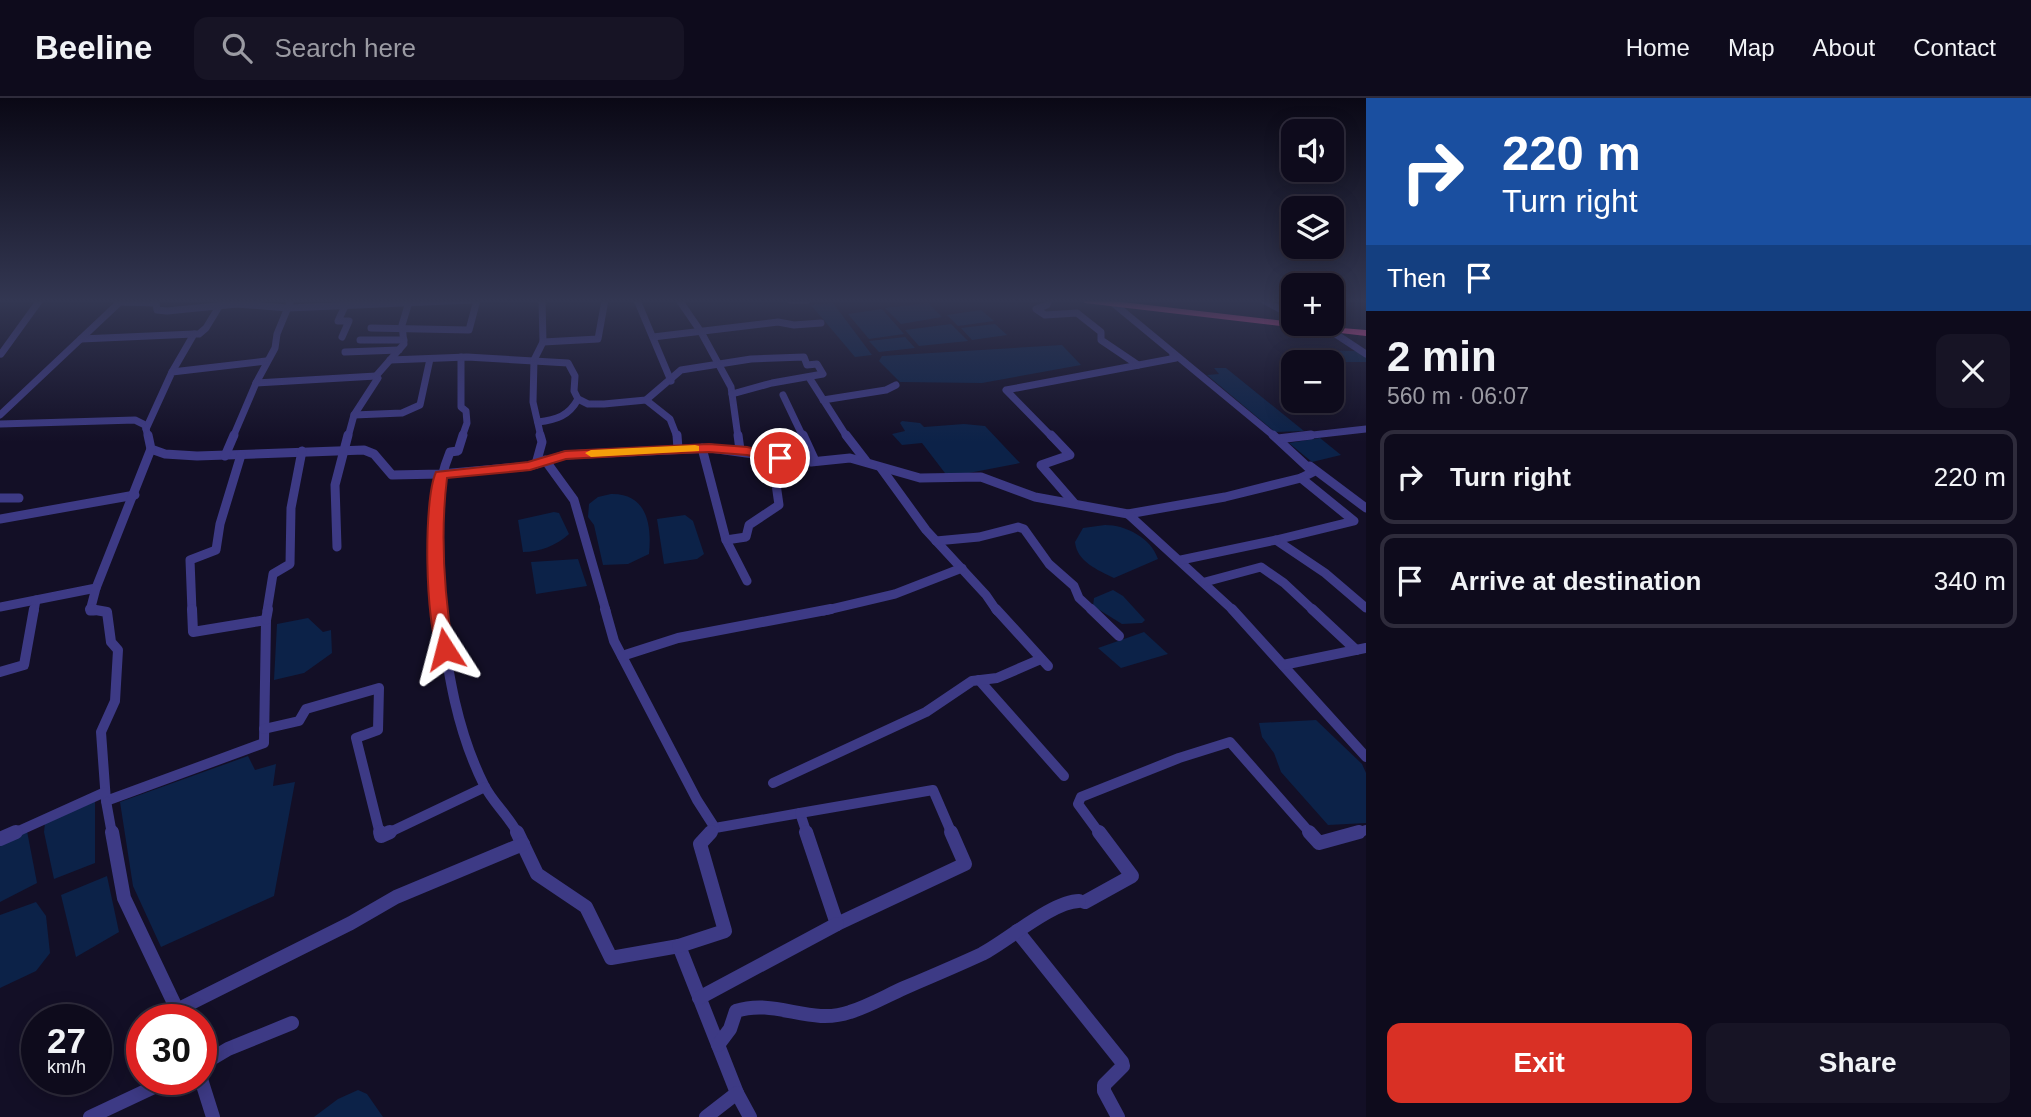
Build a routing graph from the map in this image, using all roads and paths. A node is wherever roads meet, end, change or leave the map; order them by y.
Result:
1 (72, 348) edge
2 (186, 348) edge
3 (275, 348) edge
4 (540, 348) edge
5 (657, 348) edge
6 (710, 348) edge
7 (1112, 348) edge
8 (1165, 348) edge
9 (1167, 348) edge
10 (399, 349) joint
11 (345, 352) dead end
12 (461, 357) junction
13 (430, 359) junction
14 (390, 360) junction
15 (534, 360) junction
16 (266, 361) junction
17 (719, 363) junction
18 (1138, 365) junction
19 (172, 372) junction
20 (376, 376) junction
21 (810, 379) junction
22 (671, 381) junction
23 (256, 383) junction
24 (896, 386) dead end
25 (733, 394) junction
26 (783, 395) dead end
27 (578, 399) junction
28 (646, 400) junction
29 (823, 400) junction
30 (0, 415) edge
31 (354, 415) junction
32 (538, 422) junction
33 (0, 424) edge
34 (146, 429) junction
35 (1366, 429) edge
36 (1278, 439) junction
37 (702, 448) junction
38 (151, 449) junction
39 (345, 449) junction
40 (678, 449) junction
41 (740, 450) junction
42 (302, 451) junction
43 (240, 455) junction
44 (225, 456) junction
45 (772, 456) junction
46 (815, 461) junction
47 (866, 461) junction
48 (541, 462) junction
49 (1306, 463) junction
50 (881, 468) junction
51 (441, 474) junction
52 (1301, 478) junction
53 (135, 495) junction
54 (0, 498) edge
55 (19, 498) dead end
56 (1074, 503) junction
57 (1366, 508) edge
58 (1128, 514) junction
59 (0, 519) edge
60 (726, 540) junction
61 (1276, 540) junction
62 (936, 541) junction
63 (337, 548) dead end
64 (1181, 560) junction
65 (962, 568) junction
66 (747, 581) dead end
67 (1205, 582) junction
68 (96, 588) junction
69 (36, 600) junction
70 (0, 607) edge
71 (1366, 608) edge
72 (267, 620) junction
73 (1119, 636) dead end
74 (1361, 649) edge
75 (622, 656) junction
76 (1283, 666) junction
77 (0, 672) edge
78 (979, 680) junction
79 (264, 729) junction
80 (1366, 757) edge
81 (1064, 776) dead end
82 (773, 783) dead end
83 (485, 787) junction
84 (105, 796) junction
85 (800, 813) junction
86 (715, 828) junction
87 (1366, 830) edge
88 (0, 839) edge
89 (523, 844) junction
90 (837, 924) junction
91 (1017, 931) junction
92 (679, 946) junction
93 (699, 998) junction
94 (175, 1004) edge
95 (200, 1004) edge
96 (292, 1023) dead end
97 (718, 1045) junction
98 (217, 1056) edge
99 (737, 1093) junction
100 (137, 1095) edge
101 (206, 1095) edge
102 (90, 1117) edge
103 (213, 1117) edge
104 (706, 1117) edge
105 (750, 1117) edge
106 (1118, 1117) edge

1 - 30 street
2 - 19 street
3 - 16 street
4 - 15 street
5 - 22 street
6 - 17 street
7 - 18 street
8 - 18 street
9 - 36 street
10 - 11 street
10 - 14 street
12 - 13 street
12 - 15 street
12 - 51 street
13 - 14 street
13 - 31 street
14 - 20 street
15 - 27 street
15 - 32 street
16 - 19 street
16 - 23 street
17 - 21 street
17 - 22 street
17 - 25 street
18 - 56 street
19 - 34 street
20 - 23 street
20 - 31 street
21 - 25 street
21 - 29 street
22 - 28 street
23 - 44 street
24 - 29 street
25 - 41 street
26 - 46 street
27 - 28 street
27 - 32 street
28 - 40 street
29 - 47 street
31 - 39 street
32 - 48 street
33 - 34 street
34 - 38 street
35 - 36 street
36 - 49 street
37 - 40 street
37 - 41 street
37 - 60 street
38 - 44 street
38 - 53 street
39 - 42 street
39 - 51 street
39 - 63 street
40 - 48 street
41 - 45 street
42 - 43 street
42 - 72 street
43 - 44 street
43 - 72 street
45 - 46 street
45 - 60 street
46 - 47 street
47 - 50 street
48 - 51 street
48 - 75 street
49 - 52 street
49 - 57 street
50 - 56 street
50 - 62 street
51 - 83 street
52 - 58 street
52 - 61 street
53 - 59 street
53 - 68 street
54 - 55 street
56 - 58 street
58 - 64 street
60 - 66 street
61 - 64 street
61 - 71 street
62 - 65 street
62 - 73 street
64 - 67 street
65 - 75 street
65 - 78 street
67 - 74 street
67 - 76 street
68 - 69 street
68 - 84 street
69 - 70 street
69 - 77 street
72 - 79 street
74 - 76 street
75 - 86 street
76 - 80 street
78 - 81 street
78 - 82 street
79 - 83 street
79 - 84 street
83 - 89 street
84 - 88 street
84 - 94 street
85 - 86 street
85 - 90 street
85 - 90 street
86 - 92 street
87 - 91 street
89 - 92 street
89 - 95 street
90 - 93 street
91 - 97 street
91 - 106 street
92 - 93 street
93 - 97 street
96 - 98 street
97 - 99 street
99 - 104 street
99 - 105 street
100 - 102 street
101 - 103 street

